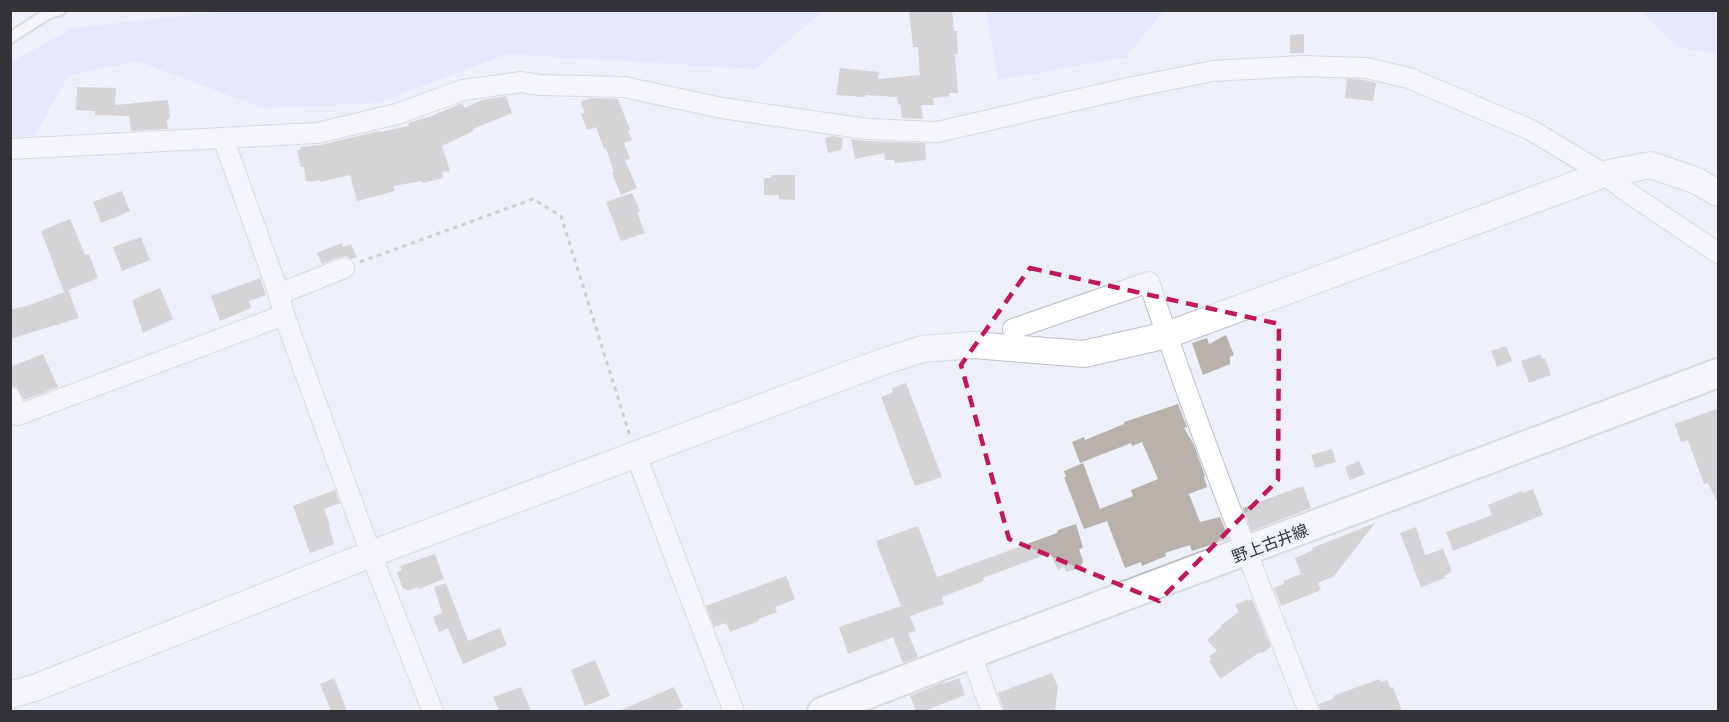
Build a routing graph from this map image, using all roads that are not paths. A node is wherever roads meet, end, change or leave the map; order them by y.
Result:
1 (60, 10) edge
2 (10, 38) edge
3 (224, 138) junction
4 (10, 149) edge
5 (1604, 174) junction
6 (1719, 193) edge
7 (1719, 253) edge
8 (344, 268) road end
9 (279, 294) junction
10 (284, 315) junction
11 (1013, 329) dead end
12 (1167, 335) junction
13 (1719, 373) edge
14 (10, 397) edge
15 (636, 455) junction
16 (1246, 552) junction
17 (371, 554) junction
18 (971, 654) junction
19 (10, 694) edge
20 (433, 711) edge
21 (734, 711) edge
22 (822, 711) edge
23 (992, 711) edge
24 (1309, 711) edge

1 - 2 lane
3 - 4 street
3 - 5 street
3 - 9 street
5 - 6 street
5 - 7 street
5 - 12 street
8 - 9 street
9 - 10 street
10 - 14 street
10 - 17 street
11 - 12 street
12 - 15 street
12 - 16 street
13 - 16 main road, 野上古井線
15 - 17 street
15 - 21 street
16 - 18 main road, 野上古井線
16 - 24 street
17 - 19 street
17 - 20 street
18 - 22 main road, 野上古井線
18 - 23 street

